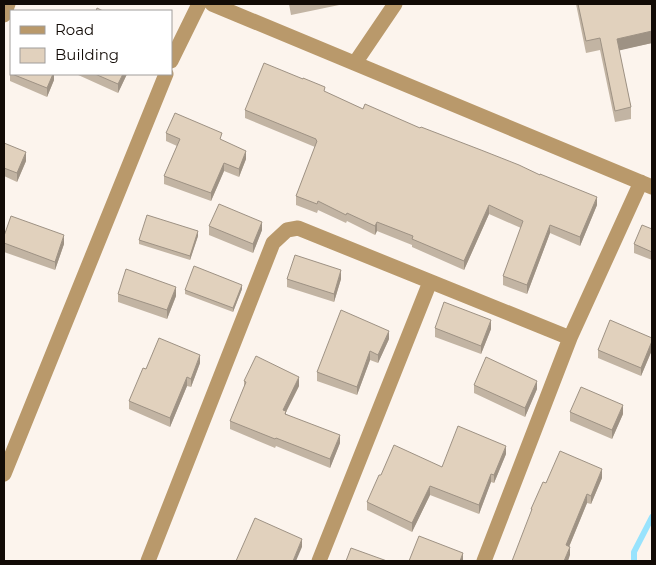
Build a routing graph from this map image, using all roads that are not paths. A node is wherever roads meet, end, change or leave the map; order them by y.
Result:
1 (8, 4) edge
2 (200, 4) edge
3 (212, 4) edge
4 (395, 4) edge
5 (4, 15) edge
6 (172, 59) edge
7 (355, 63) junction
8 (166, 75) edge
9 (647, 184) edge
10 (430, 282) junction
11 (570, 338) junction
12 (4, 474) edge
13 (148, 561) edge
14 (319, 561) edge
15 (484, 561) edge

1 - 5 street
2 - 6 street
3 - 7 street
4 - 7 street
7 - 9 street
8 - 12 street
9 - 11 street
10 - 11 street
10 - 13 street
10 - 14 street
11 - 15 street

